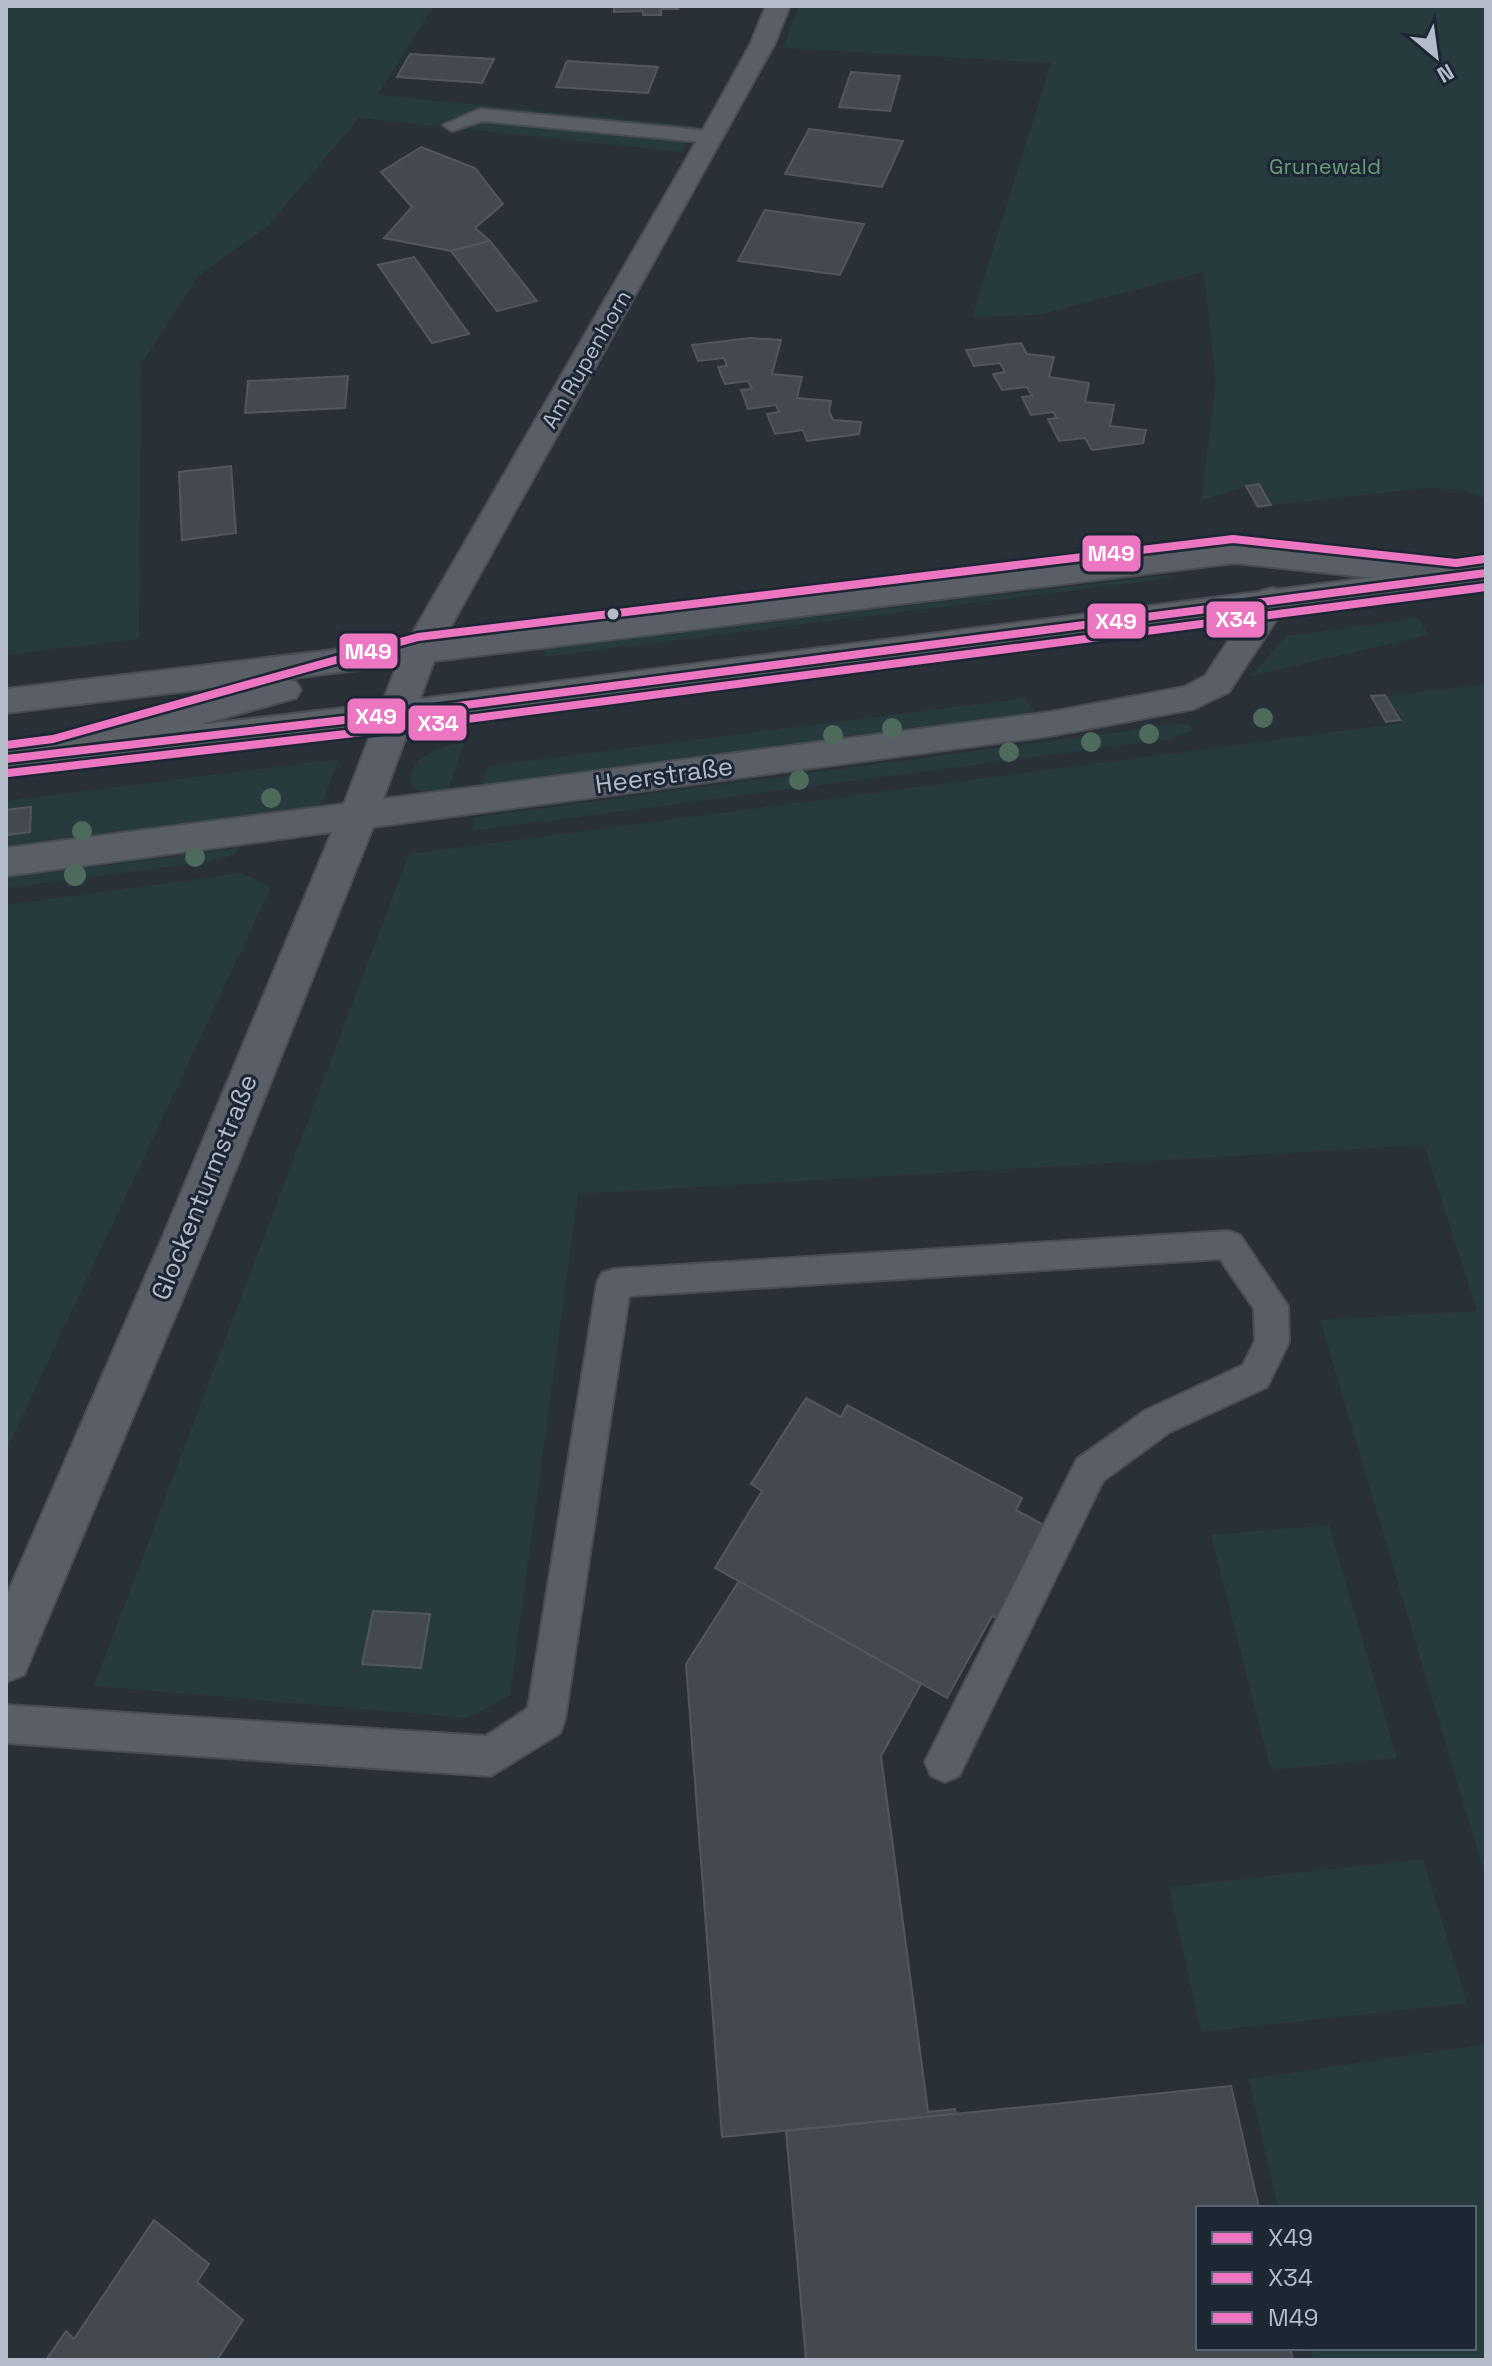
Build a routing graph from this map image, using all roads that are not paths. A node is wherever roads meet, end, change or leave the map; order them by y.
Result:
1 (778, 6) edge
2 (452, 125) dead end
3 (712, 137) junction
4 (1471, 575) edge
5 (1273, 599) junction
6 (420, 651) junction
7 (6, 701) edge
8 (396, 714) junction
9 (56, 753) junction
10 (6, 759) edge
11 (358, 816) junction
12 (6, 862) edge
13 (6, 1657) edge
14 (6, 1724) edge
15 (945, 1762) dead end

1 - 3 street, Am Rupenhorn
2 - 3 lane
3 - 6 street, Am Rupenhorn
4 - 5 main road
4 - 6 street
5 - 8 main road
5 - 11 street, Heerstraße
6 - 7 street
6 - 8 street, Am Rupenhorn
6 - 9 street
8 - 9 main road
8 - 11 street, Glockenturmstraße
9 - 10 main road
11 - 12 street, Heerstraße
11 - 13 street, Glockenturmstraße
14 - 15 lane

